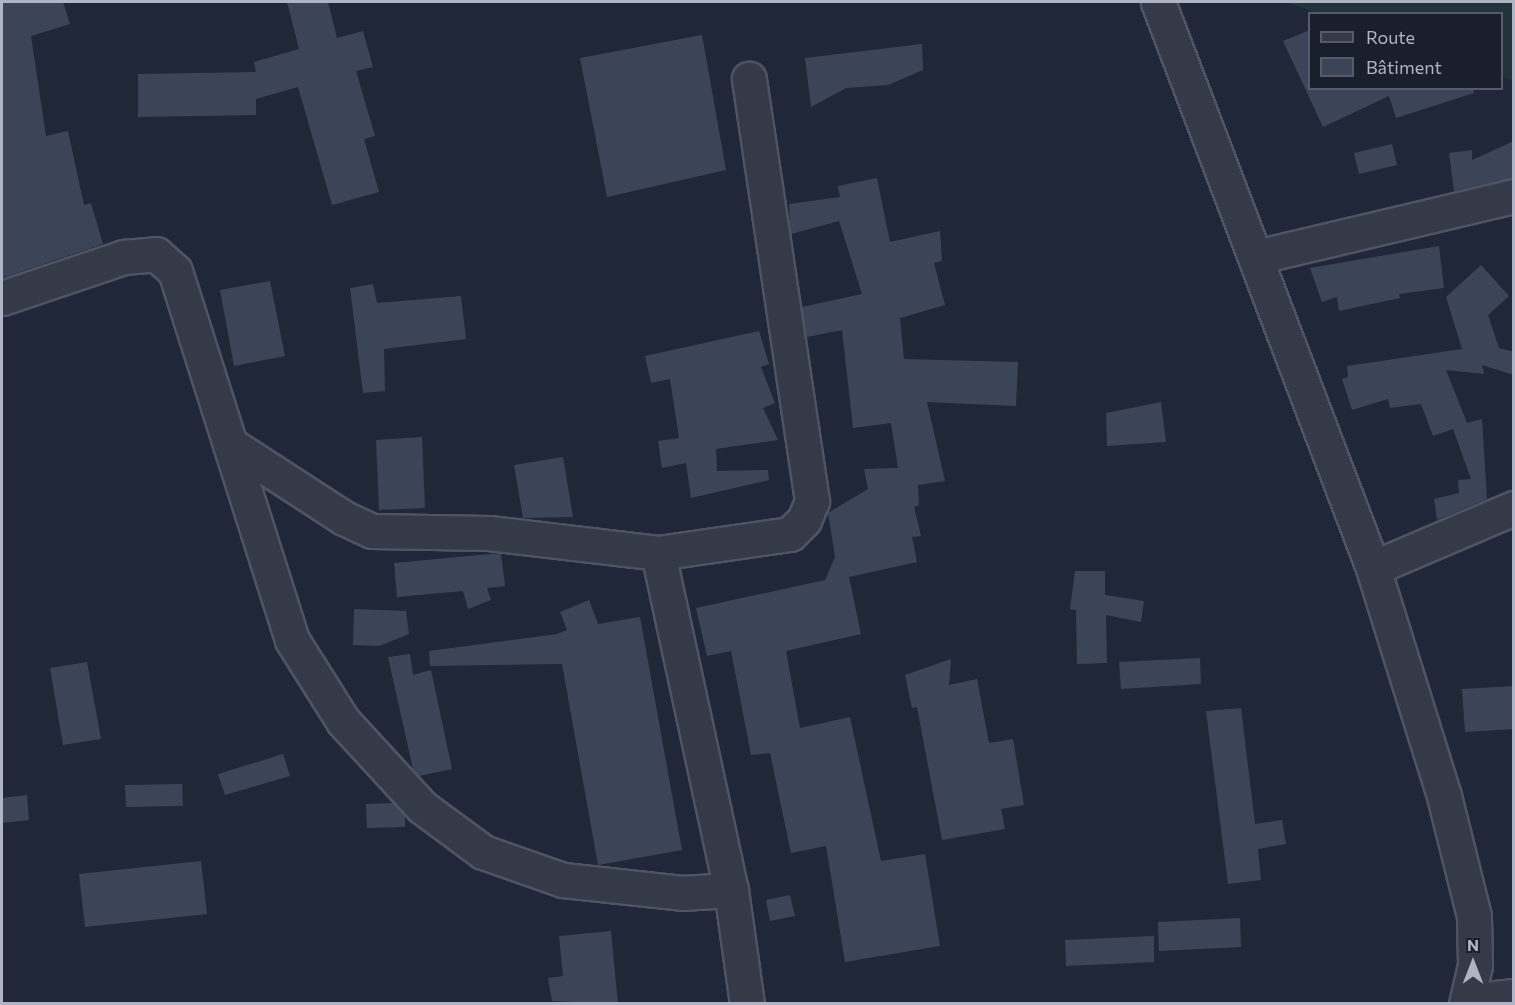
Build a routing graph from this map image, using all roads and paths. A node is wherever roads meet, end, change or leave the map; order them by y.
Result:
1 (1158, 2) edge
2 (748, 79) dead end
3 (1514, 196) edge
4 (1256, 257) junction
5 (2, 298) edge
6 (230, 444) junction
7 (1514, 508) edge
8 (658, 553) junction
9 (1373, 568) junction
10 (732, 890) junction
11 (1514, 996) edge
12 (1466, 1002) edge
13 (747, 1004) edge

1 - 4 street
2 - 8 street
3 - 4 street
4 - 9 street
5 - 6 street
6 - 8 street
6 - 10 street
7 - 9 street
8 - 10 street
9 - 12 street
10 - 13 street
11 - 12 street

